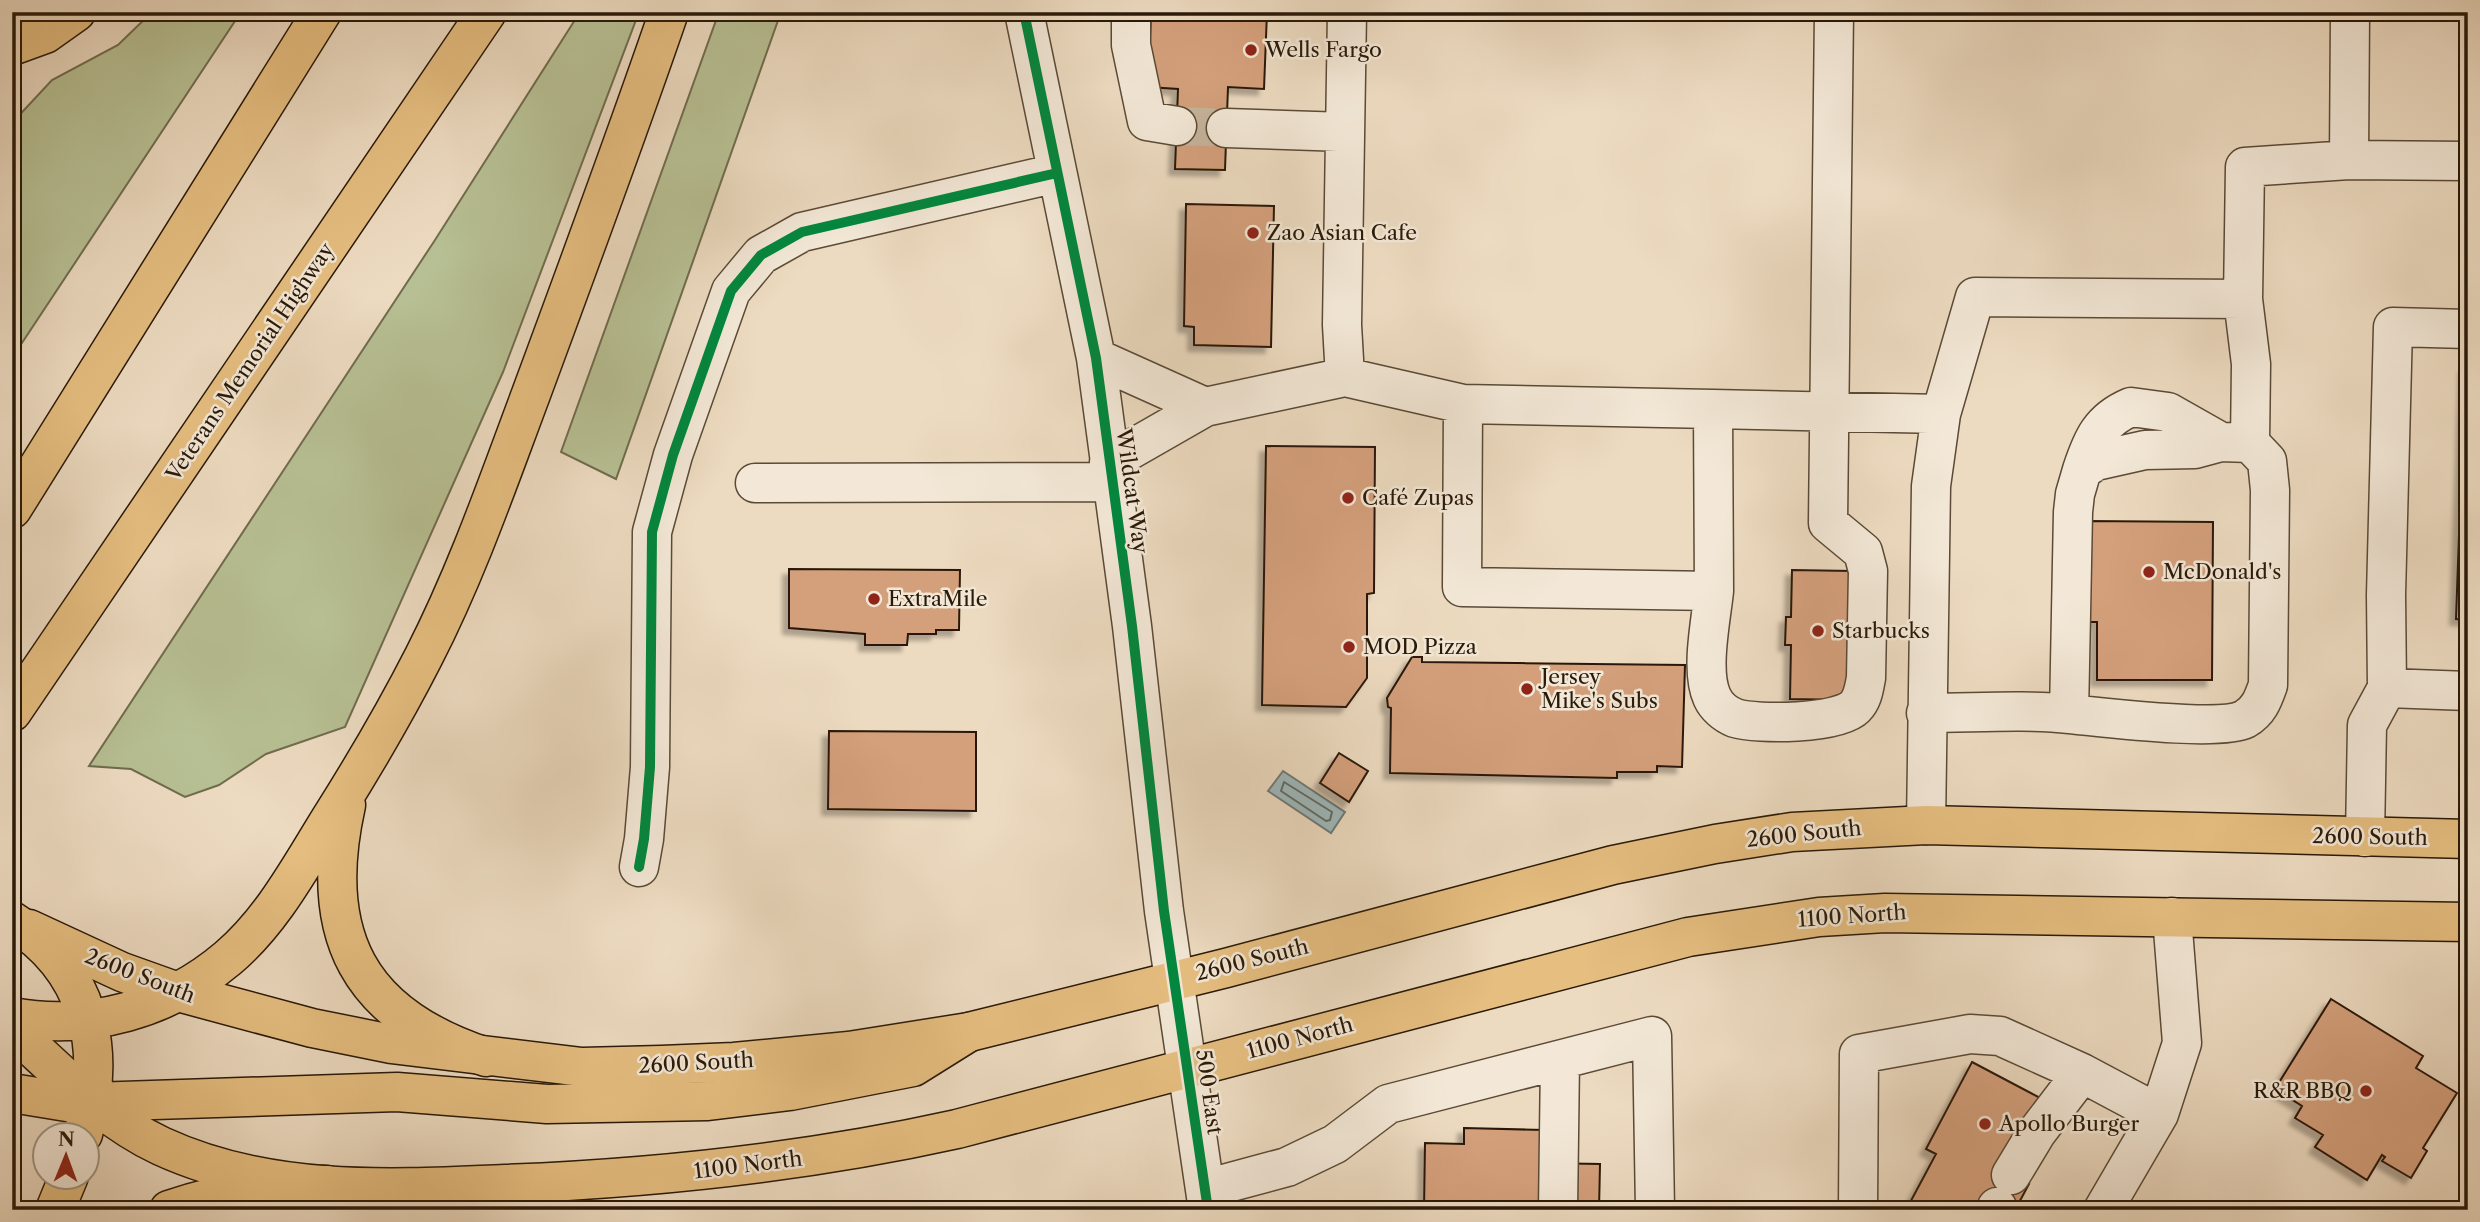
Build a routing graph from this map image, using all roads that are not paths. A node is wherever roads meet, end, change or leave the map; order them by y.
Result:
1 (76, 12) edge
2 (322, 12) edge
3 (487, 12) edge
4 (669, 12) edge
5 (1024, 12) edge
6 (1130, 12) edge
7 (1347, 12) edge
8 (1834, 12) edge
9 (2350, 12) edge
10 (12, 46) edge
11 (1177, 126) tunnel mouth
12 (1226, 128) tunnel mouth
13 (1345, 132) junction
14 (2349, 160) junction
15 (2468, 161) edge
16 (1057, 173) junction
17 (2243, 299) junction
18 (2468, 328) edge
19 (1096, 358) junction
20 (1345, 377) junction
21 (1464, 404) junction
22 (1205, 407) junction
23 (1713, 409) junction
24 (1829, 411) junction
25 (1941, 414) junction
26 (2236, 443) junction
27 (1110, 472) junction
28 (755, 483) dead end
29 (12, 509) edge
30 (1714, 591) junction
31 (2387, 688) junction
32 (2468, 691) edge
33 (12, 712) edge
34 (1926, 713) junction
35 (2069, 714) junction
36 (349, 788) junction
37 (1926, 825) junction
38 (2365, 837) junction
39 (2468, 839) edge
40 (639, 867) dead end
41 (2172, 917) junction
42 (12, 920) edge
43 (2468, 922) edge
44 (1174, 979) junction
45 (178, 992) junction
46 (12, 1017) edge
47 (88, 1020) junction
48 (12, 1029) edge
49 (969, 1032) junction
50 (486, 1056) junction
51 (1560, 1060) junction
52 (1186, 1068) junction
53 (2082, 1073) junction
54 (12, 1093) edge
55 (2159, 1114) junction
56 (87, 1119) edge
57 (327, 1185) junction
58 (63, 1190) edge
59 (2001, 1197) edge
60 (404, 1199) edge
61 (1206, 1199) edge
62 (55, 1210) edge
63 (169, 1210) edge
64 (1558, 1210) edge
65 (1655, 1210) edge
66 (1858, 1210) edge
67 (2103, 1210) edge

1 - 10 main road
2 - 29 main road
3 - 33 main road, Veterans Memorial Highway
4 - 36 main road
5 - 16 street, Wildcat Way
6 - 11 street
7 - 13 street
8 - 24 street
9 - 14 street
12 - 13 street
13 - 20 street
14 - 15 street
14 - 17 street
16 - 19 street, Wildcat Way
16 - 40 street
17 - 25 street
17 - 26 street
18 - 31 street
19 - 22 street
19 - 27 street, Wildcat Way
20 - 21 street
20 - 22 street
21 - 23 street
21 - 30 street
22 - 27 street
23 - 24 street
23 - 30 street
24 - 25 street
24 - 30 street
25 - 34 street
26 - 35 street
26 - 35 street
27 - 28 street
27 - 44 street, Wildcat Way
31 - 32 street
31 - 38 street
34 - 35 street
34 - 37 street
36 - 45 main road
36 - 50 main road
37 - 38 main road, 2600 South
37 - 44 main road, 2600 South
38 - 39 main road, 2600 South
41 - 43 main road, 1100 North
41 - 52 main road, 1100 North
41 - 55 street
42 - 45 main road, 2600 South
42 - 47 main road
44 - 49 main road, 2600 South
44 - 52 street, 500 East
45 - 47 main road
45 - 50 main road, 2600 South
46 - 47 main road
47 - 56 main road
48 - 56 main road, 1100 North
49 - 50 main road, 2600 South
49 - 56 main road
51 - 61 street
51 - 64 street
51 - 65 street
52 - 60 main road, 1100 North
52 - 61 street, 500 East
53 - 55 street
53 - 59 street
53 - 66 street
54 - 56 main road
55 - 67 street
56 - 57 main road, 1100 North
57 - 60 main road, 1100 North
57 - 63 main road
58 - 62 main road

